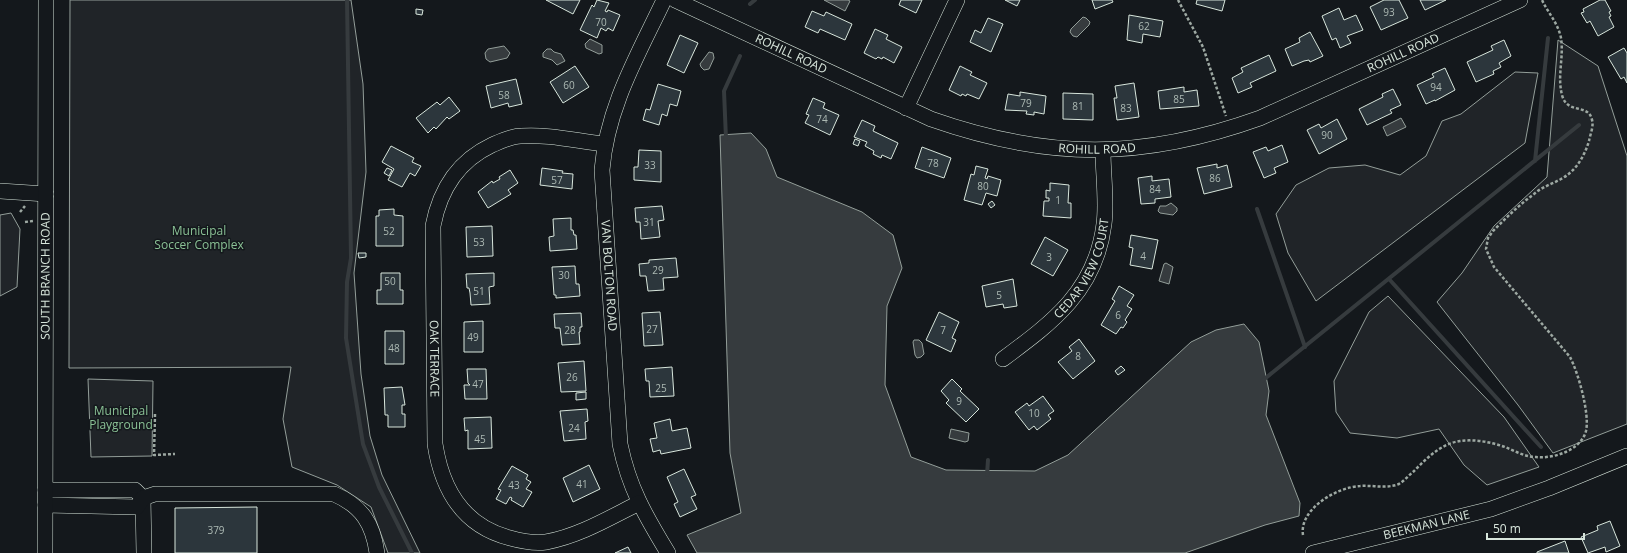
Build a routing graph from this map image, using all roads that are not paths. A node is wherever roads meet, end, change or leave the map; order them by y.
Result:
1 (46, 0) edge
2 (664, 0) edge
3 (675, 0) edge
4 (957, 0) edge
5 (1520, 0) edge
6 (1501, 4) edge
7 (906, 108) junction
8 (604, 144) junction
9 (1103, 151) junction
10 (0, 191) edge
11 (46, 194) junction
12 (1003, 359) dead end
13 (1627, 456) edge
14 (45, 490) junction
15 (143, 498) junction
16 (639, 503) junction
17 (45, 506) junction
18 (45, 553) edge
19 (144, 553) edge
20 (377, 553) edge
21 (668, 553) edge
22 (1313, 553) edge

1 - 11 street, SOUTH BRANCH ROAD
2 - 8 street, VAN BOLTON ROAD
3 - 7 street, ROHILL ROAD
4 - 7 street
5 - 6 street, ROHILL ROAD
6 - 9 street, ROHILL ROAD
7 - 9 street, ROHILL ROAD
8 - 16 street, VAN BOLTON ROAD
8 - 16 street, OAK TERRACE
9 - 12 street, CEDAR VIEW COURT
10 - 11 street
11 - 14 street, SOUTH BRANCH ROAD
13 - 22 street, BEEKMAN LANE
14 - 15 street
14 - 17 street, SOUTH BRANCH ROAD
15 - 17 street
15 - 19 street
15 - 20 street
16 - 21 street, VAN BOLTON ROAD
17 - 18 street, SOUTH BRANCH ROAD

